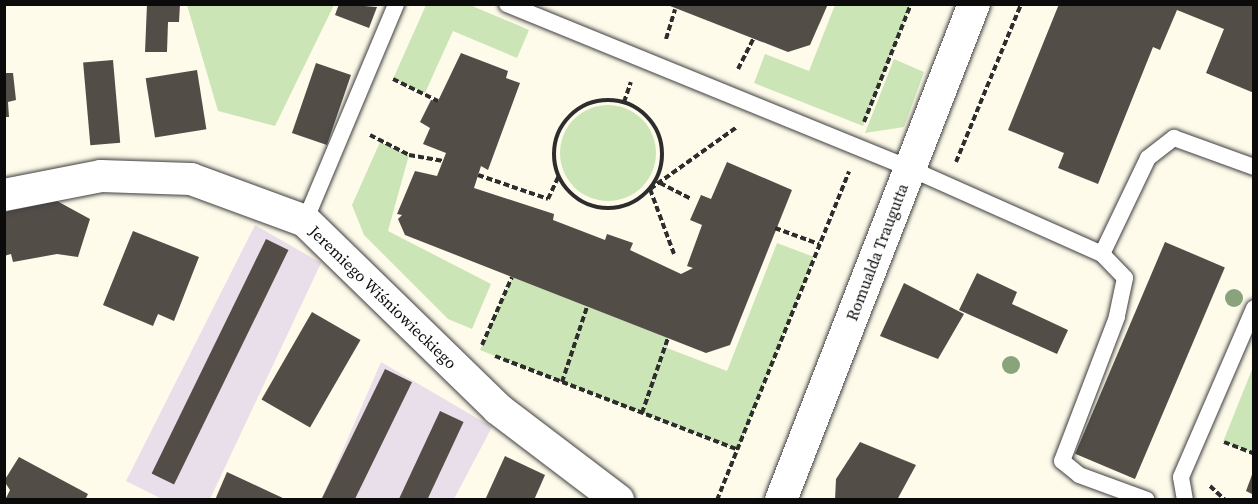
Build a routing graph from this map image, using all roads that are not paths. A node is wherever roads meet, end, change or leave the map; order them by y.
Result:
1 (396, 4) edge
2 (507, 4) edge
3 (974, 4) edge
4 (909, 168) junction
5 (1254, 168) edge
6 (4, 195) edge
7 (304, 221) junction
8 (1102, 254) junction
9 (1254, 308) edge
10 (618, 500) edge
11 (781, 500) edge
12 (1147, 500) edge
13 (1185, 500) edge

1 - 7 lane
2 - 4 lane
3 - 4 street, Romualda Traugutta
4 - 8 lane
4 - 11 street, Romualda Traugutta
5 - 8 lane
6 - 7 street, Jeremiego Wiśniowieckiego
7 - 10 street, Jeremiego Wiśniowieckiego
8 - 12 lane
9 - 13 lane

